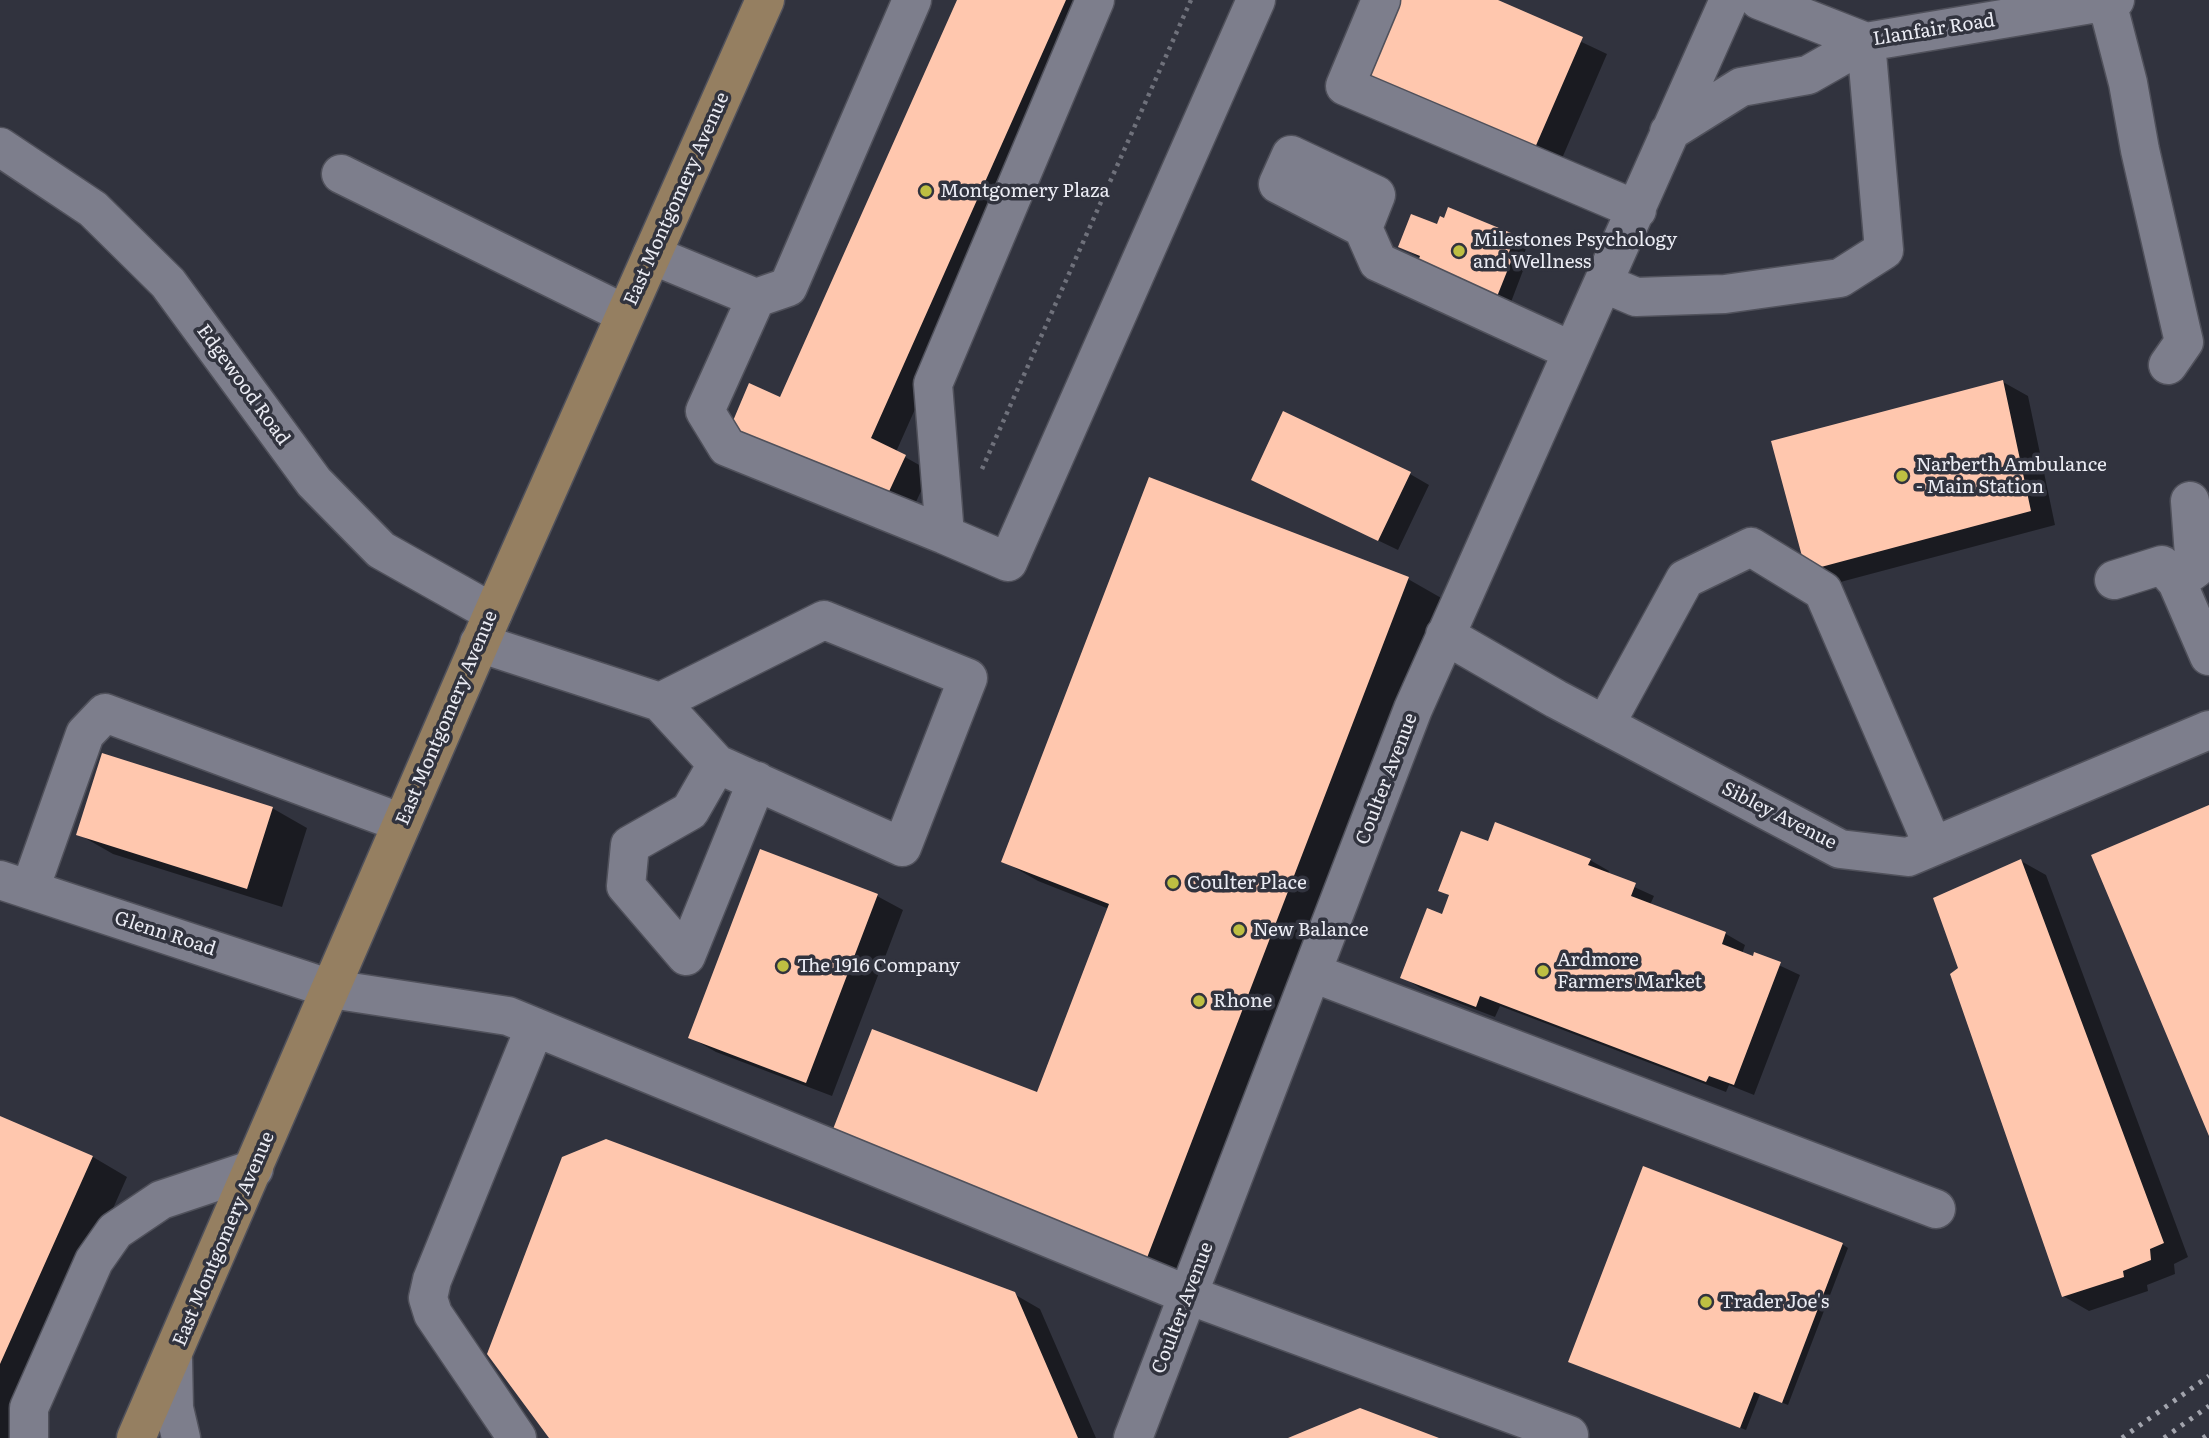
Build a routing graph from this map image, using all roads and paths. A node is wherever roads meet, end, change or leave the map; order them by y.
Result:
1 (765, 0) edge
2 (912, 0) edge
3 (1095, 0) edge
4 (1191, 0) edge
5 (1256, 0) edge
6 (1381, 0) edge
7 (1755, 1) edge
8 (2111, 1) edge
9 (1866, 42) junction
10 (1670, 132) junction
11 (0, 147) edge
12 (341, 174) dead end
13 (1637, 210) junction
14 (1363, 228) dead end
15 (652, 255) junction
16 (1603, 283) junction
17 (756, 298) junction
18 (625, 314) junction
19 (1572, 351) junction
20 (2168, 365) dead end
21 (979, 475) dead end
22 (2190, 501) dead end
23 (945, 535) junction
24 (2114, 580) dead end
25 (2178, 582) junction
26 (486, 628) junction
27 (1445, 635) junction
28 (2209, 656) edge
29 (660, 702) junction
30 (1605, 725) junction
31 (2209, 730) edge
32 (717, 764) junction
33 (757, 781) junction
34 (402, 823) junction
35 (1933, 846) junction
36 (15, 884) edge
37 (1313, 973) junction
38 (331, 989) junction
39 (535, 1027) junction
40 (254, 1169) junction
41 (1936, 1209) dead end
42 (1188, 1295) junction
43 (173, 1360) junction
44 (1569, 1435) dead end
45 (29, 1438) edge
46 (136, 1438) edge
47 (181, 1438) edge
48 (517, 1438) edge
49 (1133, 1438) edge

1 - 15 main road, East Montgomery Avenue
2 - 17 street
3 - 23 street
4 - 21 path
5 - 23 street
6 - 13 street
7 - 9 street, Llanfair Road
7 - 10 street, Coulter Avenue
8 - 9 street, Llanfair Road
8 - 20 street
9 - 10 street
9 - 16 street
10 - 13 street, Coulter Avenue
11 - 26 street, Edgewood Road
12 - 18 street
13 - 16 street, Coulter Avenue
14 - 19 street
15 - 17 street
15 - 18 main road, East Montgomery Avenue
16 - 19 street, Coulter Avenue
17 - 23 street
18 - 26 main road, East Montgomery Avenue
19 - 27 street, Coulter Avenue
22 - 25 street
24 - 25 street
25 - 28 street
26 - 29 street, Edgewood Road
26 - 34 main road, East Montgomery Avenue
27 - 30 street, Sibley Avenue
27 - 37 street, Coulter Avenue
29 - 32 street
29 - 33 street
30 - 35 street, Sibley Avenue
30 - 35 street
31 - 35 street, Sibley Avenue
32 - 33 street
32 - 33 street
34 - 36 street
34 - 38 main road, East Montgomery Avenue
36 - 38 street, Glenn Road
37 - 41 street
37 - 42 street, Coulter Avenue
38 - 39 street, Glenn Road
38 - 40 main road, East Montgomery Avenue
39 - 42 street, Glenn Road
39 - 48 street
40 - 43 main road, East Montgomery Avenue
40 - 45 street
42 - 44 street, Glenn Road
42 - 49 street, Coulter Avenue
43 - 46 main road, East Montgomery Avenue
43 - 47 street

